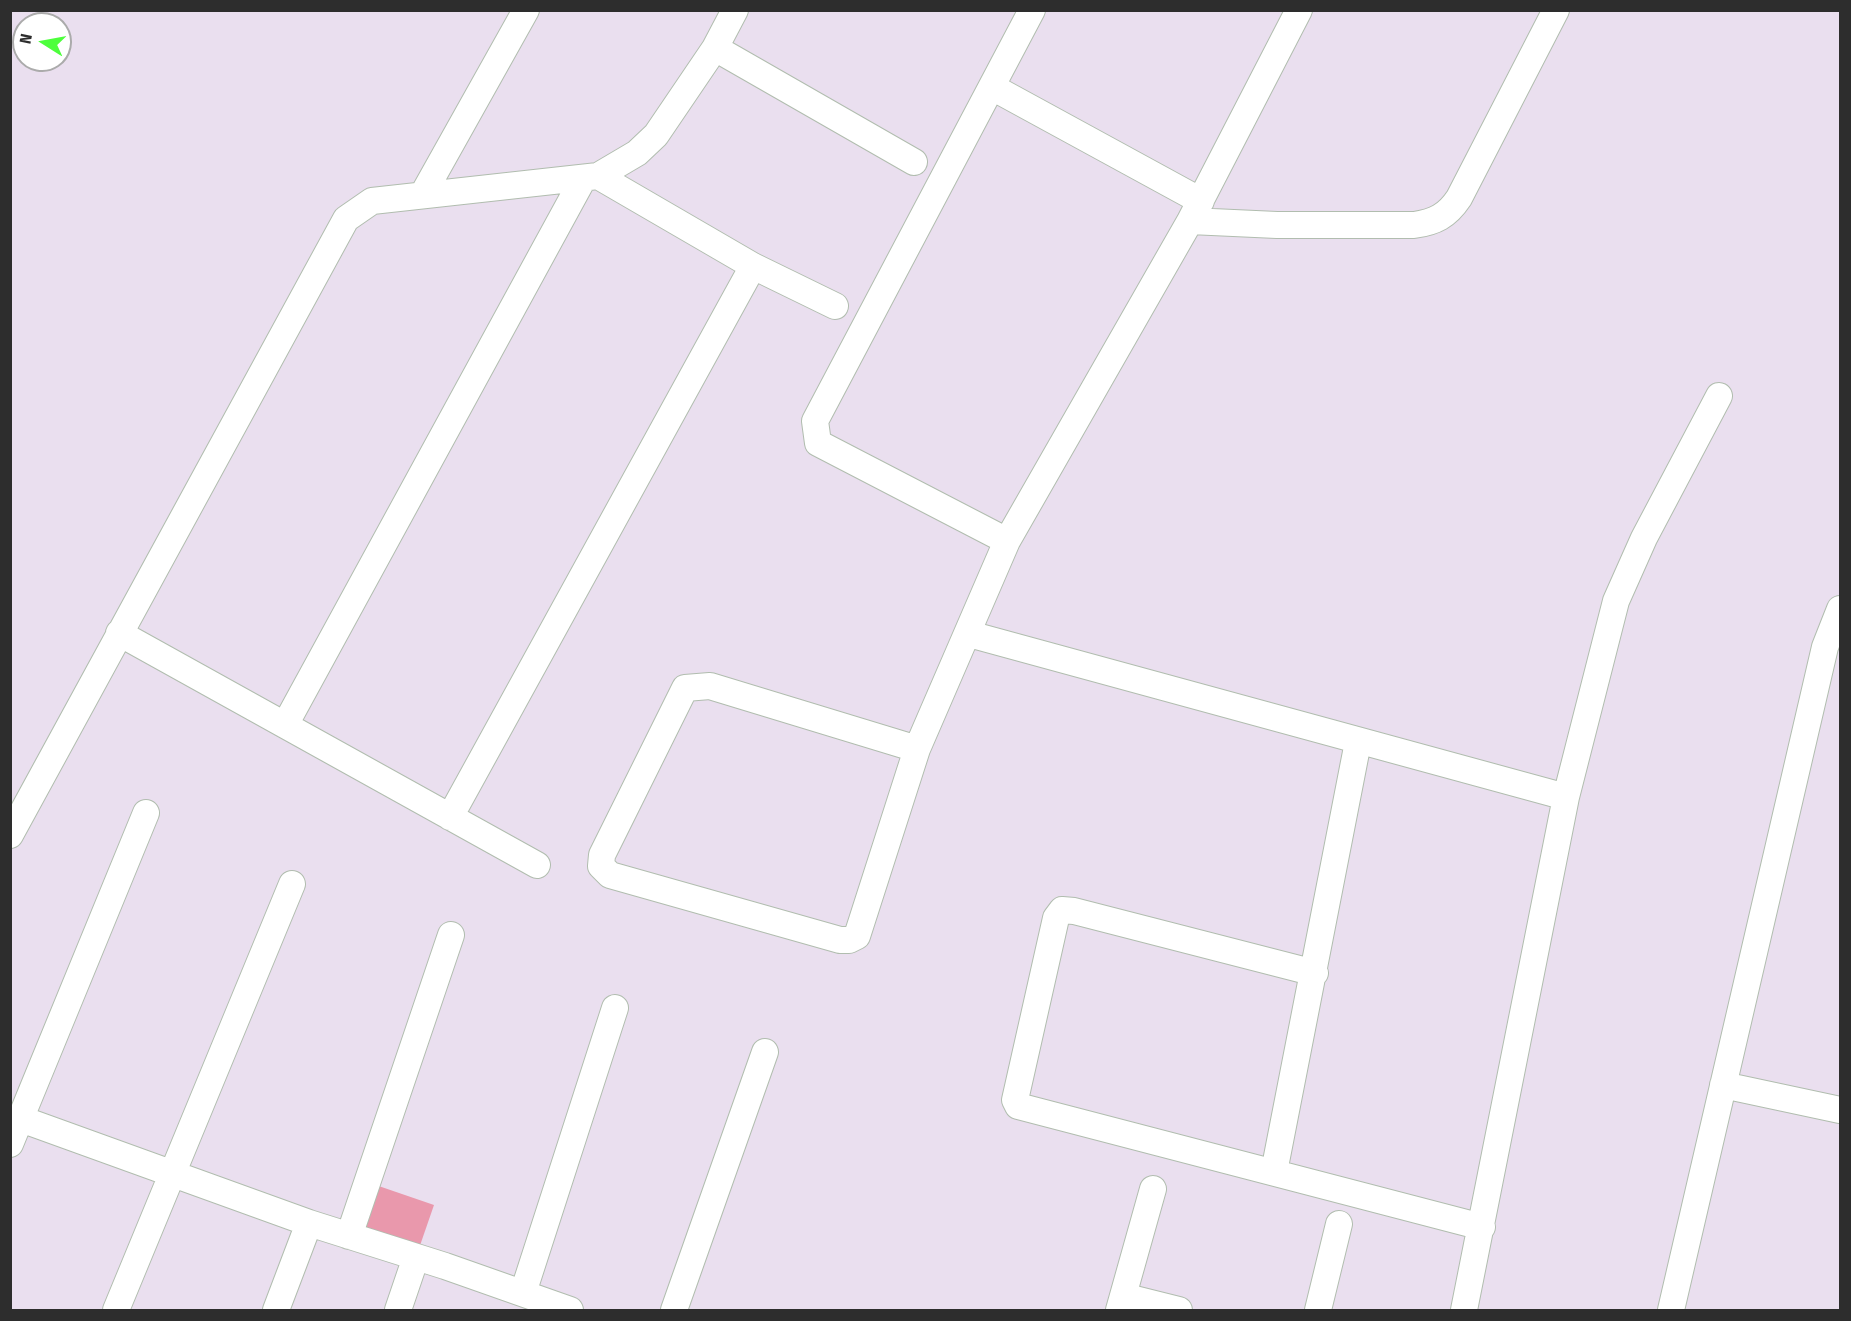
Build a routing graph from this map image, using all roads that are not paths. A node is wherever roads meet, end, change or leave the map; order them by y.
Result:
1 (526, 10) edge
2 (735, 10) edge
3 (1032, 10) edge
4 (1299, 10) edge
5 (1556, 10) edge
6 (715, 48) junction
7 (992, 87) junction
8 (914, 162) dead end
9 (591, 178) junction
10 (423, 194) junction
11 (1195, 211) junction
12 (753, 266) junction
13 (835, 306) dead end
14 (1719, 396) dead end
15 (1007, 541) junction
16 (1840, 609) edge
17 (119, 633) junction
18 (969, 634) junction
19 (285, 725) junction
20 (1358, 742) junction
21 (917, 749) junction
22 (1566, 797) junction
23 (146, 813) dead end
24 (450, 818) junction
25 (10, 835) edge
26 (537, 865) dead end
27 (292, 884) dead end
28 (451, 934) dead end
29 (1315, 973) junction
30 (615, 1008) dead end
31 (765, 1052) dead end
32 (1723, 1085) junction
33 (1840, 1110) edge
34 (21, 1119) junction
35 (10, 1144) edge
36 (1274, 1172) junction
37 (174, 1173) junction
38 (1153, 1189) dead end
39 (309, 1223) junction
40 (1339, 1224) dead end
41 (1482, 1227) junction
42 (349, 1236) junction
43 (416, 1257) junction
44 (523, 1293) junction
45 (1121, 1303) edge
46 (569, 1310) edge
47 (116, 1311) edge
48 (276, 1311) edge
49 (398, 1311) edge
50 (674, 1311) edge
51 (1179, 1311) edge
52 (1318, 1311) edge
53 (1464, 1311) edge
54 (1671, 1311) edge

1 - 10 street
2 - 6 street
3 - 7 street
4 - 11 street
5 - 11 street
6 - 8 street
6 - 9 street
7 - 11 street
7 - 15 street
9 - 10 street
9 - 12 street
9 - 19 street
10 - 17 street
11 - 15 street
12 - 13 street
12 - 24 street
14 - 22 street
15 - 18 street
16 - 32 street
17 - 19 street
17 - 25 street
18 - 20 street
18 - 21 street
19 - 24 street
20 - 22 street
20 - 29 street
21 - 21 street
22 - 41 street
23 - 34 street
24 - 26 street
27 - 37 street
28 - 42 street
29 - 36 street
29 - 36 street
30 - 44 street
31 - 50 street
32 - 33 street
32 - 54 street
34 - 35 street
34 - 37 street
36 - 41 street
37 - 39 street
37 - 47 street
38 - 45 street
39 - 42 street
39 - 48 street
40 - 52 street
41 - 53 street
42 - 43 street
43 - 44 street
43 - 49 street
44 - 46 street
45 - 51 street

